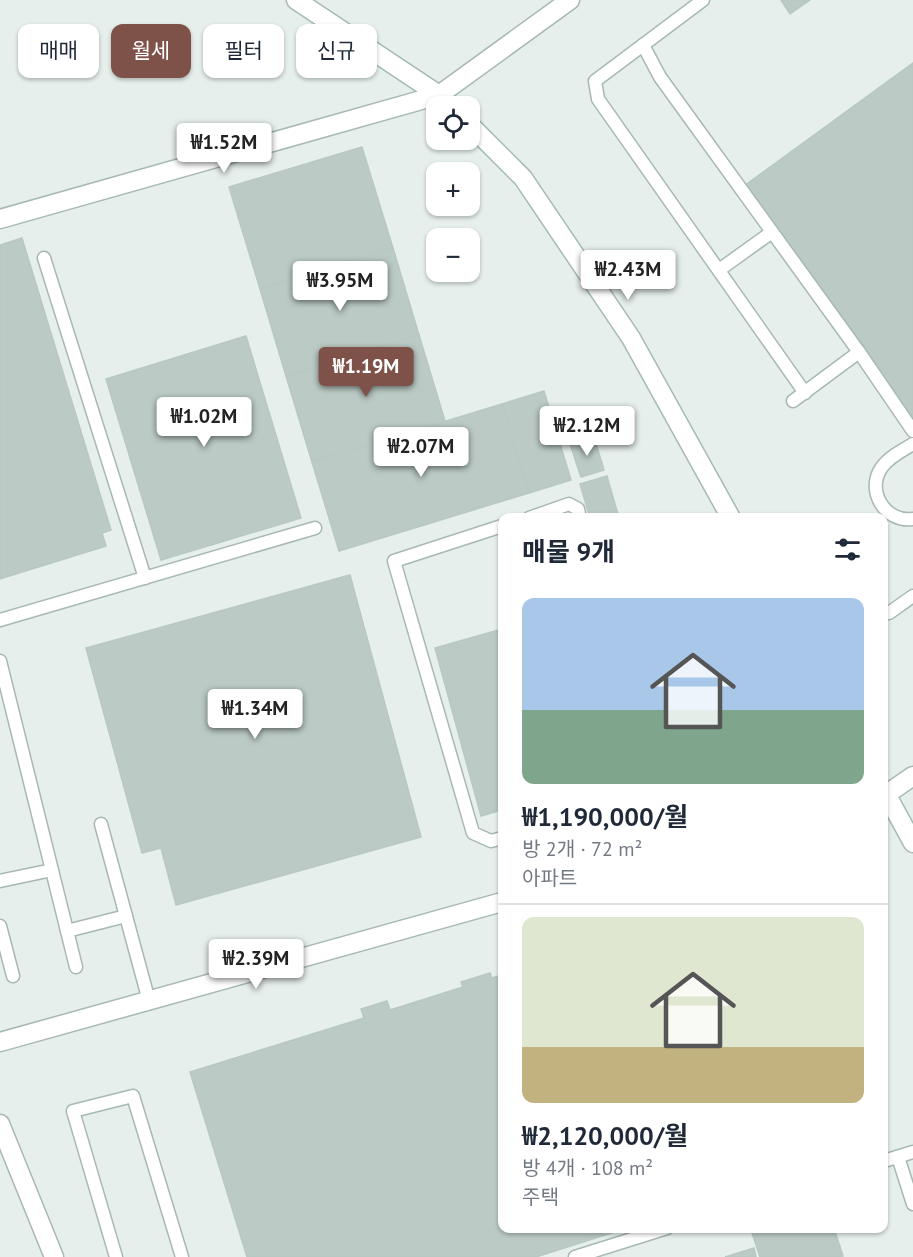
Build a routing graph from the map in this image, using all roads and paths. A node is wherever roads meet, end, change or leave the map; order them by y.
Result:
1 (296, 0) edge
2 (570, 0) edge
3 (703, 0) edge
4 (643, 45) junction
5 (438, 96) edge
6 (451, 96) edge
7 (426, 106) edge
8 (480, 135) edge
9 (0, 219) edge
10 (772, 232) junction
11 (44, 258) dead end
12 (719, 270) junction
13 (859, 352) junction
14 (805, 393) junction
15 (793, 401) dead end
16 (913, 431) edge
17 (913, 444) edge
18 (543, 513) edge
19 (579, 513) edge
20 (728, 513) edge
21 (913, 519) edge
22 (498, 527) edge
23 (315, 528) dead end
24 (145, 578) junction
25 (913, 596) edge
26 (889, 613) dead end
27 (0, 620) edge
28 (0, 661) edge
29 (913, 776) edge
30 (888, 792) edge
31 (888, 801) edge
32 (101, 824) dead end
33 (498, 839) edge
34 (913, 843) edge
35 (52, 870) junction
36 (0, 881) edge
37 (498, 903) edge
38 (126, 916) junction
39 (0, 926) edge
40 (67, 931) junction
41 (76, 967) dead end
42 (14, 976) dead end
43 (149, 1001) junction
44 (0, 1042) edge
45 (0, 1124) edge
46 (913, 1152) edge
47 (898, 1157) junction
48 (888, 1160) edge
49 (913, 1204) edge
50 (651, 1233) edge
51 (54, 1257) edge
52 (116, 1257) edge
53 (182, 1257) edge
54 (575, 1257) edge

1 - 5 street
2 - 6 street
3 - 4 lane
4 - 10 lane
4 - 12 lane
7 - 9 street
8 - 20 street
10 - 12 lane
10 - 13 lane
11 - 24 lane
12 - 14 lane
13 - 14 lane
13 - 16 lane
14 - 15 lane
17 - 21 lane
18 - 19 lane
22 - 33 lane
23 - 24 lane
24 - 27 lane
25 - 26 lane
28 - 35 lane
29 - 30 street
31 - 34 street
32 - 38 lane
35 - 36 lane
35 - 40 lane
37 - 43 street
38 - 40 lane
38 - 43 lane
39 - 42 lane
40 - 41 lane
43 - 44 street
45 - 51 street
46 - 47 lane
47 - 48 lane
47 - 49 lane
50 - 54 lane
52 - 53 lane

